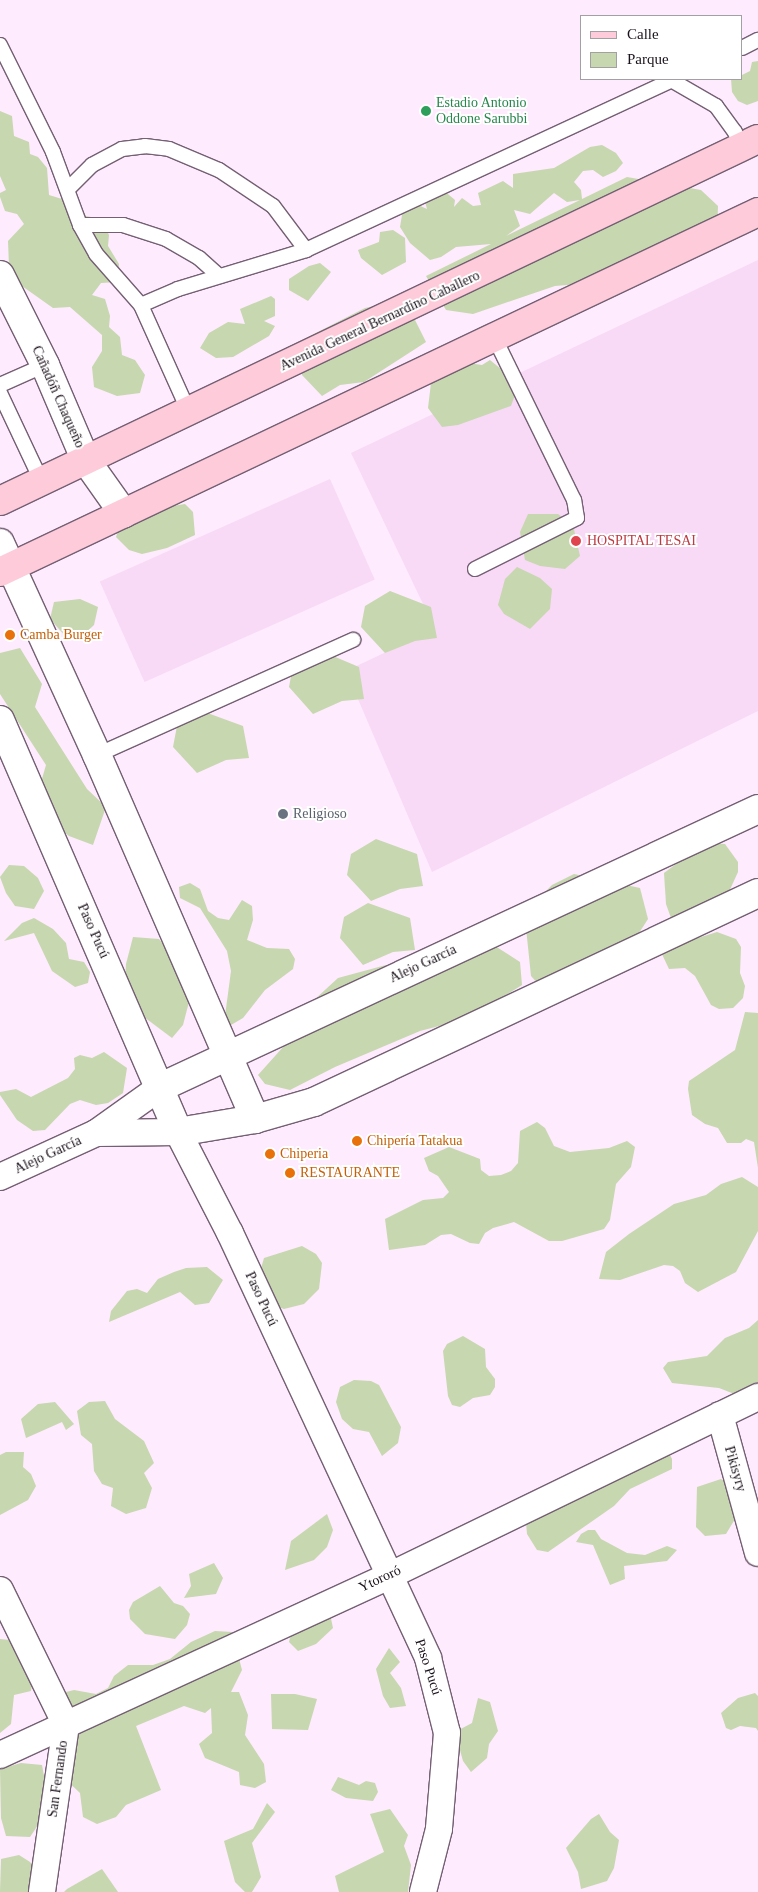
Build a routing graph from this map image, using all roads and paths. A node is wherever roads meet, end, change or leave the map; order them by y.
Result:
1 (758, 40) edge
2 (0, 45) edge
3 (743, 48) edge
4 (673, 80) edge
5 (752, 147) edge
6 (68, 189) junction
7 (758, 212) edge
8 (80, 225) junction
9 (306, 250) junction
10 (0, 275) edge
11 (219, 276) junction
12 (141, 305) junction
13 (494, 337) junction
14 (45, 365) junction
15 (0, 385) edge
16 (0, 393) edge
17 (189, 412) junction
18 (85, 459) junction
19 (41, 480) junction
20 (0, 501) edge
21 (124, 514) junction
22 (0, 543) edge
23 (475, 569) dead end
24 (5, 570) edge
25 (353, 640) dead end
26 (0, 720) edge
27 (97, 755) junction
28 (758, 809) edge
29 (758, 893) edge
30 (226, 1056) junction
31 (159, 1088) junction
32 (255, 1119) junction
33 (178, 1132) junction
34 (96, 1133) junction
35 (0, 1177) edge
36 (758, 1397) edge
37 (720, 1415) junction
38 (758, 1552) edge
39 (391, 1575) junction
40 (0, 1590) edge
41 (66, 1725) junction
42 (0, 1755) edge
43 (42, 1892) edge
44 (423, 1892) edge

1 - 3 lane
2 - 6 lane
4 - 5 lane
4 - 9 lane
5 - 17 main road, Avenida General Bernardino Caballero
6 - 8 lane
6 - 9 lane
7 - 13 main road
8 - 11 lane
8 - 12 lane
9 - 11 lane
10 - 14 street, Cañadóñ Chaqueño
11 - 12 lane
12 - 17 lane
13 - 21 main road
13 - 23 lane
14 - 15 lane
14 - 18 street, Cañadóñ Chaqueño
16 - 19 lane
17 - 18 main road, Avenida General Bernardino Caballero
18 - 19 main road, Avenida General Bernardino Caballero
18 - 21 street, Cañadóñ Chaqueño
19 - 20 main road, Avenida General Bernardino Caballero
21 - 24 main road
22 - 24 street
24 - 27 street
25 - 27 lane
26 - 31 street, Paso Pucú
27 - 30 street
28 - 30 street, Alejo García
29 - 32 street, Alejo García
30 - 31 street, Alejo García
30 - 32 street
31 - 33 street, Paso Pucú
31 - 34 street, Alejo García
32 - 33 street, Alejo García
33 - 34 street, Alejo García
33 - 39 street, Paso Pucú
34 - 35 street, Alejo García
36 - 37 street, Ytororó
37 - 38 street, Pikisyry
37 - 39 street, Ytororó
39 - 41 street, Ytororó
39 - 44 street, Paso Pucú
40 - 41 street, San Fernando
41 - 42 street, Ytororó
41 - 43 street, San Fernando

